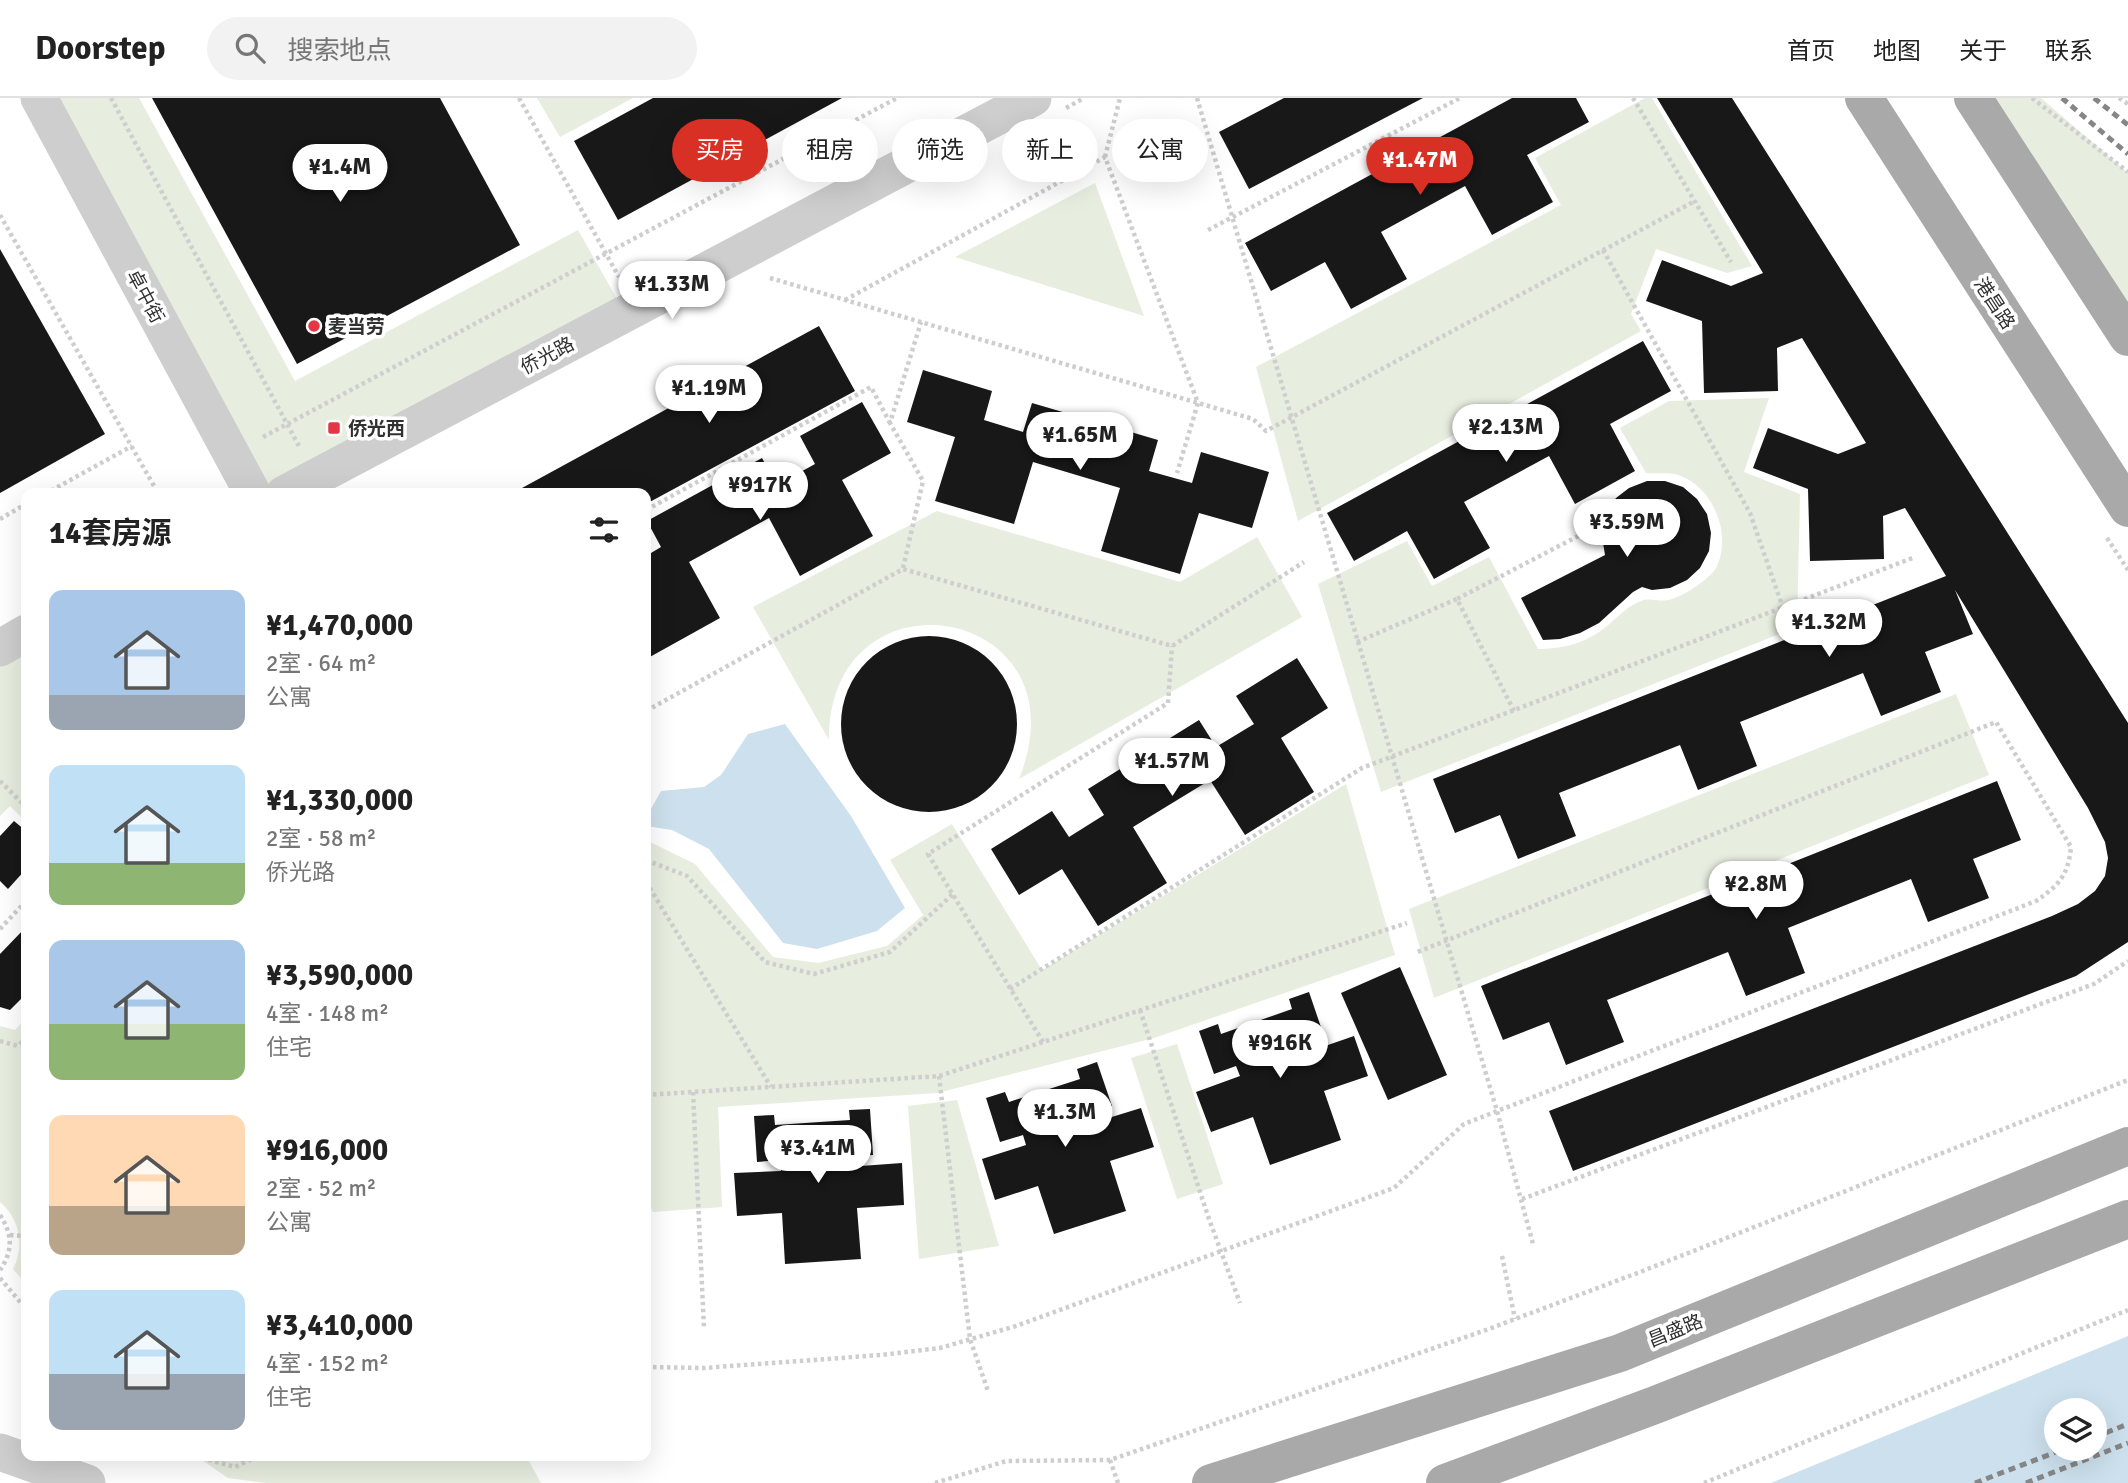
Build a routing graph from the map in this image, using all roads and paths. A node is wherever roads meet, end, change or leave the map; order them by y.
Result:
1 (39, 98) edge
2 (110, 98) edge
3 (519, 98) edge
4 (897, 98) edge
5 (1033, 98) edge
6 (1120, 98) edge
7 (1197, 98) edge
8 (1460, 98) edge
9 (1633, 98) edge
10 (1864, 98) edge
11 (1973, 98) edge
12 (2032, 98) edge
13 (2119, 98) edge
14 (2128, 104) edge
15 (1105, 157) junction
16 (2128, 172) edge
17 (1695, 201) junction
18 (0, 215) edge
19 (1231, 218) junction
20 (1208, 230) dead end
21 (1603, 250) junction
22 (606, 253) junction
23 (1731, 262) dead end
24 (766, 277) dead end
25 (844, 300) junction
26 (636, 308) junction
27 (921, 322) junction
28 (2128, 337) edge
29 (1198, 403) junction
30 (1291, 417) junction
31 (890, 423) junction
32 (288, 424) junction
33 (132, 446) junction
34 (232, 453) junction
35 (1177, 473) dead end
36 (300, 485) edge
37 (57, 488) edge
38 (155, 488) edge
39 (250, 488) edge
40 (21, 507) edge
41 (651, 507) edge
42 (2128, 508) edge
43 (0, 519) edge
44 (1586, 532) dead end
45 (1916, 557) dead end
46 (1304, 562) dead end
47 (903, 569) junction
48 (1457, 599) junction
49 (1783, 608) junction
50 (21, 636) edge
51 (1357, 642) junction
52 (1172, 646) junction
53 (0, 648) edge
54 (651, 708) edge
55 (1514, 711) junction
56 (1391, 758) junction
57 (0, 781) edge
58 (21, 802) edge
59 (651, 862) edge
60 (651, 890) edge
61 (953, 894) junction
62 (21, 906) edge
63 (1407, 923) dead end
64 (0, 929) edge
65 (1445, 940) junction
66 (1415, 953) dead end
67 (2128, 961) edge
68 (1010, 989) junction
69 (1140, 1010) junction
70 (0, 1041) edge
71 (1043, 1042) junction
72 (21, 1043) edge
73 (939, 1076) junction
74 (2128, 1080) edge
75 (771, 1087) junction
76 (693, 1092) junction
77 (651, 1095) edge
78 (1497, 1111) junction
79 (2128, 1124) edge
80 (2128, 1146) edge
81 (2014, 1192) junction
82 (1521, 1199) junction
83 (0, 1215) edge
84 (2128, 1219) edge
85 (10, 1236) junction
86 (21, 1236) edge
87 (1533, 1244) dead end
88 (1222, 1251) junction
89 (1502, 1256) dead end
90 (0, 1270) edge
91 (0, 1278) edge
92 (21, 1303) edge
93 (1240, 1303) dead end
94 (2128, 1310) edge
95 (1515, 1319) junction
96 (705, 1328) dead end
97 (970, 1339) junction
98 (651, 1367) edge
99 (988, 1391) dead end
100 (0, 1452) edge
101 (21, 1459) edge
102 (1110, 1460) junction
103 (25, 1461) edge
104 (213, 1461) edge
105 (248, 1461) edge
106 (87, 1483) edge
107 (935, 1483) edge
108 (1118, 1483) edge
109 (1211, 1483) edge
110 (1446, 1483) edge
111 (1704, 1483) edge

1 - 34 street, 卓中街
2 - 32 path
3 - 22 path
4 - 22 path
5 - 26 street, 侨光路
6 - 15 path
7 - 19 path
8 - 19 path
9 - 17 path
10 - 42 main road, 港昌路
11 - 28 main road
12 - 16 path
13 - 14 path
15 - 25 path
15 - 29 path
17 - 21 path
17 - 23 path
18 - 33 path
19 - 20 path
19 - 30 path
21 - 30 path
21 - 49 path
22 - 26 path
22 - 32 path
24 - 25 path
25 - 27 path
26 - 36 street, 侨光路
27 - 29 path
27 - 31 path
29 - 30 path
29 - 35 path
30 - 51 path
31 - 41 path
31 - 47 path
32 - 34 path
32 - 36 path
33 - 37 path
33 - 38 path
34 - 39 street, 卓中街
40 - 43 path
44 - 48 path
45 - 49 path
46 - 52 path
47 - 52 path
47 - 54 path
48 - 51 path
48 - 55 path
49 - 55 path
50 - 53 street
51 - 56 path
52 - 61 path
55 - 56 path
56 - 65 path
56 - 68 path
57 - 58 path
59 - 61 path
60 - 75 path
61 - 68 path
62 - 64 path
63 - 69 path
65 - 66 path
65 - 78 path
65 - 78 path
67 - 82 path
68 - 71 path
69 - 71 path
69 - 88 path
70 - 72 path
71 - 73 path
73 - 75 path
73 - 97 path
74 - 95 path
75 - 76 path
76 - 77 path
76 - 96 path
78 - 82 path
78 - 88 path
79 - 81 main road
80 - 81 main road, 昌盛路
81 - 109 main road, 昌盛路
82 - 87 path
83 - 85 path
84 - 110 main road
85 - 86 path
85 - 90 path
88 - 93 path
88 - 97 path
89 - 95 path
91 - 92 path
94 - 111 path
95 - 102 path
97 - 98 path
97 - 99 path
100 - 101 street
102 - 107 path
102 - 108 path
103 - 106 street
104 - 105 path

